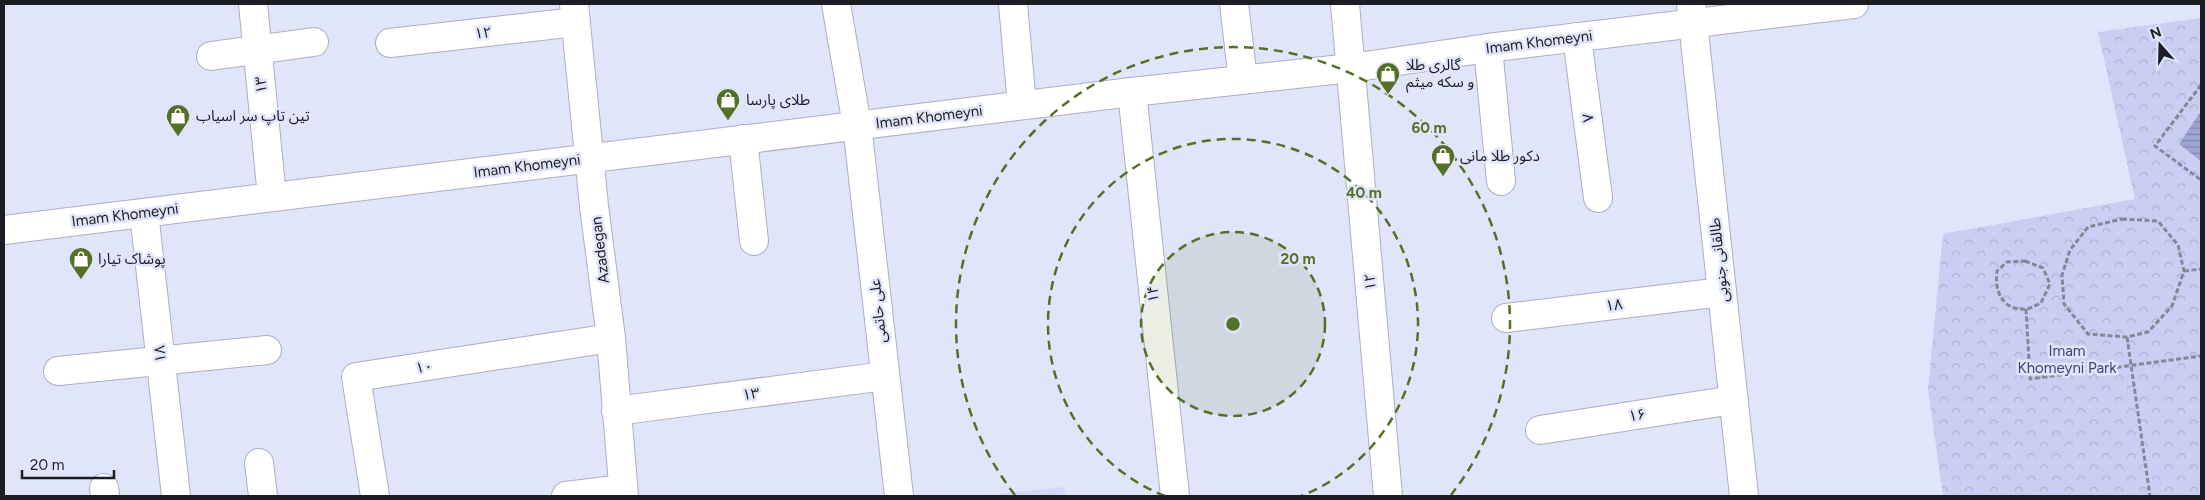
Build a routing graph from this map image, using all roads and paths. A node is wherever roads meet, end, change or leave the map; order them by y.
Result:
1 (253, 4) edge
2 (836, 4) edge
3 (1013, 4) edge
4 (1234, 4) edge
5 (1345, 4) edge
6 (1854, 4) edge
7 (575, 13) edge
8 (1692, 13) edge
9 (1577, 37) junction
10 (314, 42) dead end
11 (390, 43) dead end
12 (1488, 48) junction
13 (257, 50) junction
14 (211, 56) dead end
15 (1351, 68) junction
16 (1243, 80) junction
17 (2201, 85) edge
18 (1132, 92) junction
19 (1022, 105) junction
20 (857, 125) junction
21 (743, 139) junction
22 (590, 158) junction
23 (2201, 180) edge
24 (1501, 181) dead end
25 (272, 197) junction
26 (1598, 198) dead end
27 (144, 212) junction
28 (4, 230) edge
29 (754, 242) dead end
30 (2201, 269) edge
31 (2184, 271) junction
32 (1722, 292) junction
33 (2026, 309) junction
34 (1506, 318) dead end
35 (2127, 337) junction
36 (610, 338) junction
37 (267, 350) dead end
38 (2201, 356) edge
39 (160, 361) junction
40 (2133, 365) junction
41 (58, 371) dead end
42 (885, 376) junction
43 (1733, 400) junction
44 (616, 411) junction
45 (1540, 430) dead end
46 (259, 462) dead end
47 (623, 492) edge
48 (176, 496) edge
49 (263, 496) edge
50 (374, 496) edge
51 (566, 496) edge
52 (899, 496) edge
53 (1175, 496) edge
54 (1388, 496) edge
55 (1744, 496) edge
56 (2150, 496) edge

1 - 13 street, ۱۳
2 - 20 street, علی حاتمی
3 - 19 street
4 - 16 street
5 - 15 street, ۱۲
6 - 8 street, Imam Khomeyni
7 - 11 street, ۱۲
7 - 22 street, Azadegan
8 - 9 street, Imam Khomeyni
8 - 32 street, طالقانی جنوبی
9 - 12 street, Imam Khomeyni
9 - 26 street, ۸
10 - 13 street
12 - 15 street, Imam Khomeyni
12 - 24 street
13 - 14 street
13 - 25 street, ۱۳
15 - 16 street, Imam Khomeyni
15 - 54 street, ۱۲
16 - 18 street, Imam Khomeyni
17 - 23 path
18 - 19 street, Imam Khomeyni
18 - 53 street, ۱۴
19 - 20 street, Imam Khomeyni
20 - 21 street, Imam Khomeyni
20 - 42 street, علی حاتمی
21 - 22 street, Imam Khomeyni
21 - 29 street
22 - 25 street, Imam Khomeyni
22 - 36 street, Azadegan
25 - 27 street, Imam Khomeyni
27 - 28 street, Imam Khomeyni
27 - 39 street, ۱۸
30 - 31 path
31 - 35 path
31 - 35 path
32 - 34 street, ۱۸
32 - 43 street, طالقانی جنوبی
33 - 33 path
33 - 40 path
35 - 40 path
36 - 44 street, Azadegan
36 - 50 street, ۱۰
37 - 39 street
38 - 40 path
39 - 41 street
39 - 48 street, ۱۸
40 - 56 path
42 - 44 street, ۱۳
42 - 52 street, علی حاتمی
43 - 45 street, ۱۶
43 - 55 street, طالقانی جنوبی
44 - 47 street, Azadegan
46 - 49 street
47 - 51 street

